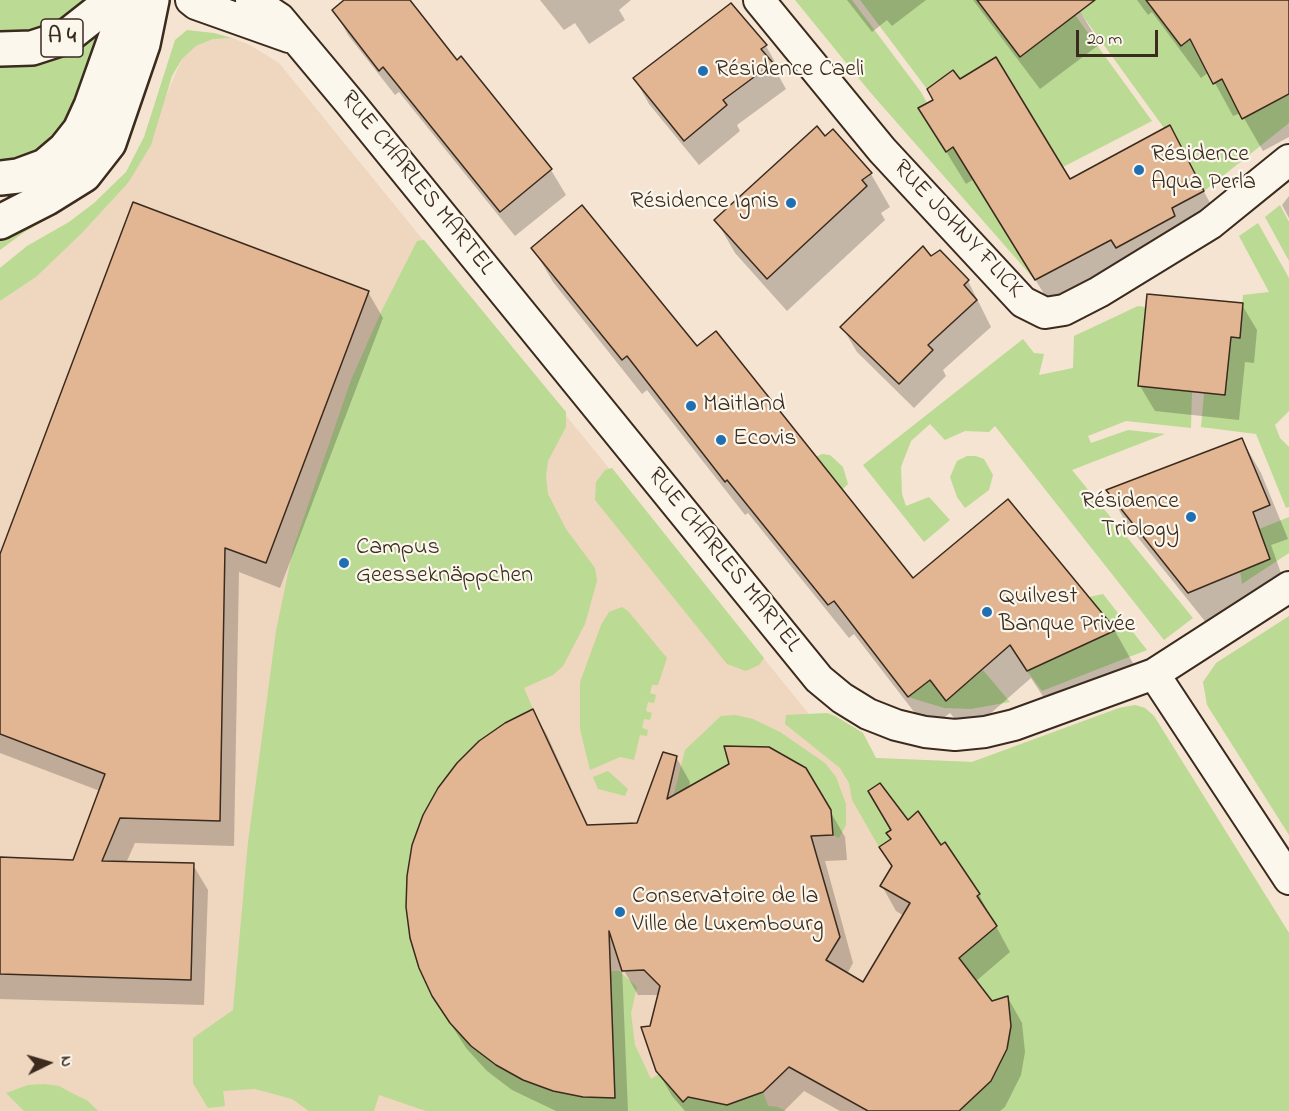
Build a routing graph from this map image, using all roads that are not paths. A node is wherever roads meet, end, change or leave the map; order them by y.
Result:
1 (113, 0) edge
2 (139, 0) edge
3 (152, 0) edge
4 (191, 0) edge
5 (251, 0) edge
6 (759, 0) edge
7 (297, 40) junction
8 (0, 49) edge
9 (1289, 160) edge
10 (0, 178) edge
11 (0, 222) edge
12 (1289, 587) edge
13 (1154, 674) junction
14 (1289, 879) edge

1 - 8 main road, A 4
2 - 10 main road
3 - 11 main road
4 - 7 street
5 - 7 street, RUE CHARLES MARTEL
6 - 9 street, RUE JOHNY FLICK
7 - 13 street, RUE CHARLES MARTEL
12 - 13 street, RUE CHARLES MARTEL
13 - 14 street

